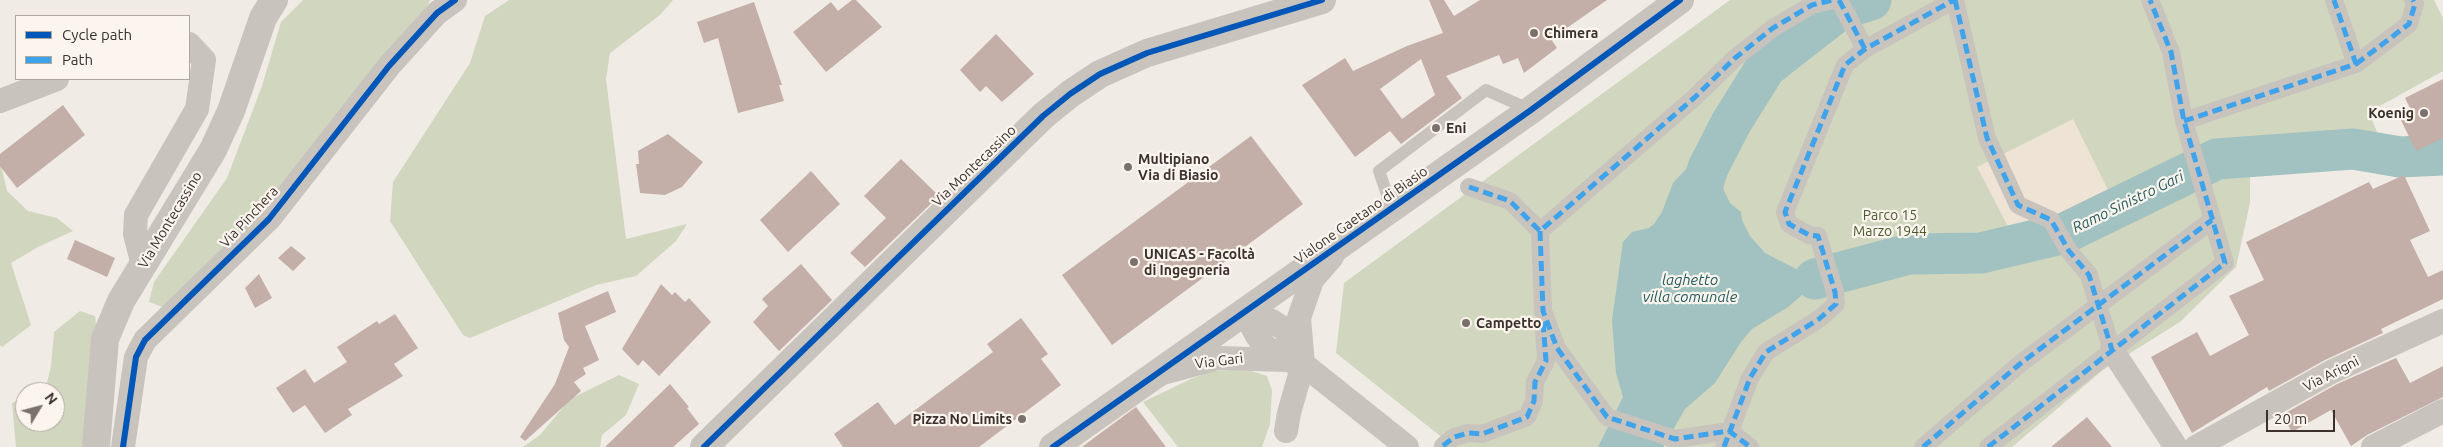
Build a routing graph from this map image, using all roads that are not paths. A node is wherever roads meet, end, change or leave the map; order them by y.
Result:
1 (274, 0) edge
2 (455, 0) edge
3 (1322, 0) edge
4 (1680, 0) edge
5 (1832, 0) edge
6 (1838, 0) edge
7 (1954, 0) edge
8 (2150, 0) edge
9 (2334, 0) edge
10 (2413, 0) edge
11 (190, 45) edge
12 (1865, 49) junction
13 (2356, 64) junction
14 (55, 80) edge
15 (2, 103) edge
16 (1531, 110) junction
17 (2184, 121) junction
18 (1469, 187) dead end
19 (1392, 209) junction
20 (2212, 220) junction
21 (1540, 231) junction
22 (1344, 243) junction
23 (143, 265) junction
24 (2099, 302) junction
25 (1244, 311) junction
26 (1543, 311) junction
27 (2443, 321) edge
28 (2112, 350) junction
29 (1295, 362) junction
30 (1152, 376) junction
31 (2443, 411) edge
32 (1286, 430) dead end
33 (1726, 439) edge
34 (1443, 446) edge
35 (96, 447) edge
36 (124, 447) edge
37 (704, 447) edge
38 (1053, 447) edge
39 (1407, 447) edge
40 (1750, 447) edge
41 (1922, 447) edge
42 (1988, 447) edge
43 (2176, 447) edge
44 (2196, 447) edge
45 (2372, 447) edge

1 - 23 street, Via Montecassino
2 - 36 street, Via Pinchera
3 - 37 street, Via Montecassino
4 - 16 street, Vialone Gaetano di Biasio
5 - 21 street
6 - 12 street
7 - 12 street
7 - 24 street
8 - 17 street
9 - 13 street
10 - 13 street
11 - 23 street
12 - 33 street
13 - 17 street
14 - 15 street
16 - 19 street, Vialone Gaetano di Biasio
16 - 19 lane
17 - 20 street
18 - 21 street
19 - 22 street, Vialone Gaetano di Biasio
20 - 24 street
20 - 28 street
21 - 26 street
22 - 25 street, Vialone Gaetano di Biasio
22 - 29 street
23 - 35 street, Via Montecassino
24 - 28 street
24 - 41 street
25 - 29 street
25 - 30 street, Vialone Gaetano di Biasio
26 - 33 street
26 - 34 street
27 - 44 street, Via Arigni
28 - 42 street
28 - 43 street
29 - 30 street, Via Gari
29 - 32 street
29 - 39 street
30 - 38 street, Vialone Gaetano di Biasio
31 - 45 street
33 - 40 street

